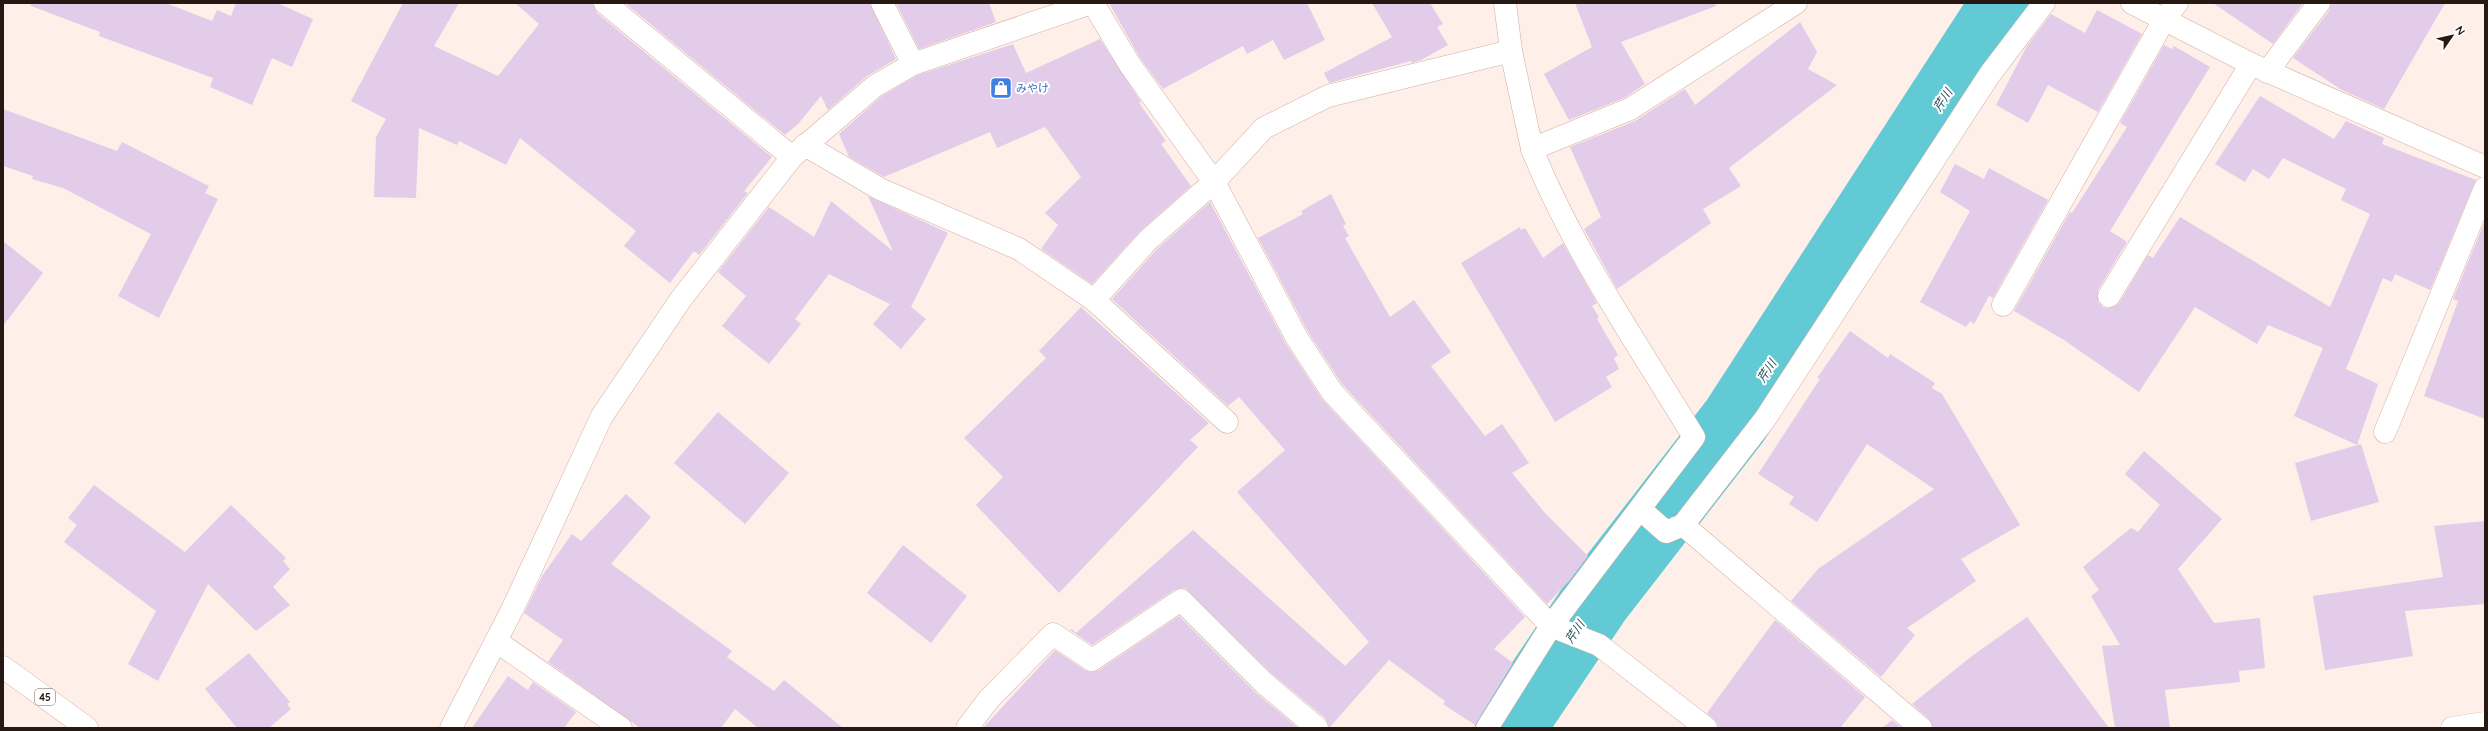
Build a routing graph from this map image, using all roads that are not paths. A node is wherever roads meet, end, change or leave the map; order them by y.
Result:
1 (605, 3) edge
2 (882, 3) edge
3 (1092, 3) edge
4 (1505, 3) edge
5 (1796, 3) edge
6 (2044, 3) edge
7 (2132, 3) edge
8 (2177, 3) edge
9 (2320, 3) edge
10 (2164, 20) junction
11 (1511, 51) junction
12 (913, 64) junction
13 (2259, 68) junction
14 (1532, 149) junction
15 (798, 151) junction
16 (2485, 167) edge
17 (1214, 182) junction
18 (2485, 188) edge
19 (2109, 296) dead end
20 (1094, 300) junction
21 (2003, 305) dead end
22 (1227, 422) dead end
23 (2385, 432) dead end
24 (1640, 509) junction
25 (1675, 528) junction
26 (1551, 626) junction
27 (496, 640) junction
28 (3, 667) edge
29 (2485, 723) edge
30 (79, 726) edge
31 (451, 728) edge
32 (621, 728) edge
33 (967, 728) edge
34 (1317, 728) edge
35 (1487, 728) edge
36 (1706, 728) edge
37 (1921, 728) edge
38 (2452, 728) edge

1 - 15 street
2 - 12 street
3 - 12 street
3 - 17 street
4 - 11 street
5 - 14 street
6 - 25 street
7 - 10 street
8 - 10 street
9 - 13 street
10 - 13 street
10 - 21 street
11 - 14 street
11 - 17 street
12 - 15 street
13 - 16 street
13 - 19 street
14 - 24 street
15 - 20 street
15 - 27 street
17 - 20 street
17 - 26 street
18 - 23 street
20 - 22 street
24 - 25 street
24 - 26 street
25 - 37 street
26 - 35 street
26 - 36 street
27 - 31 street
27 - 32 street
28 - 30 street, 45
29 - 38 street
33 - 34 street

